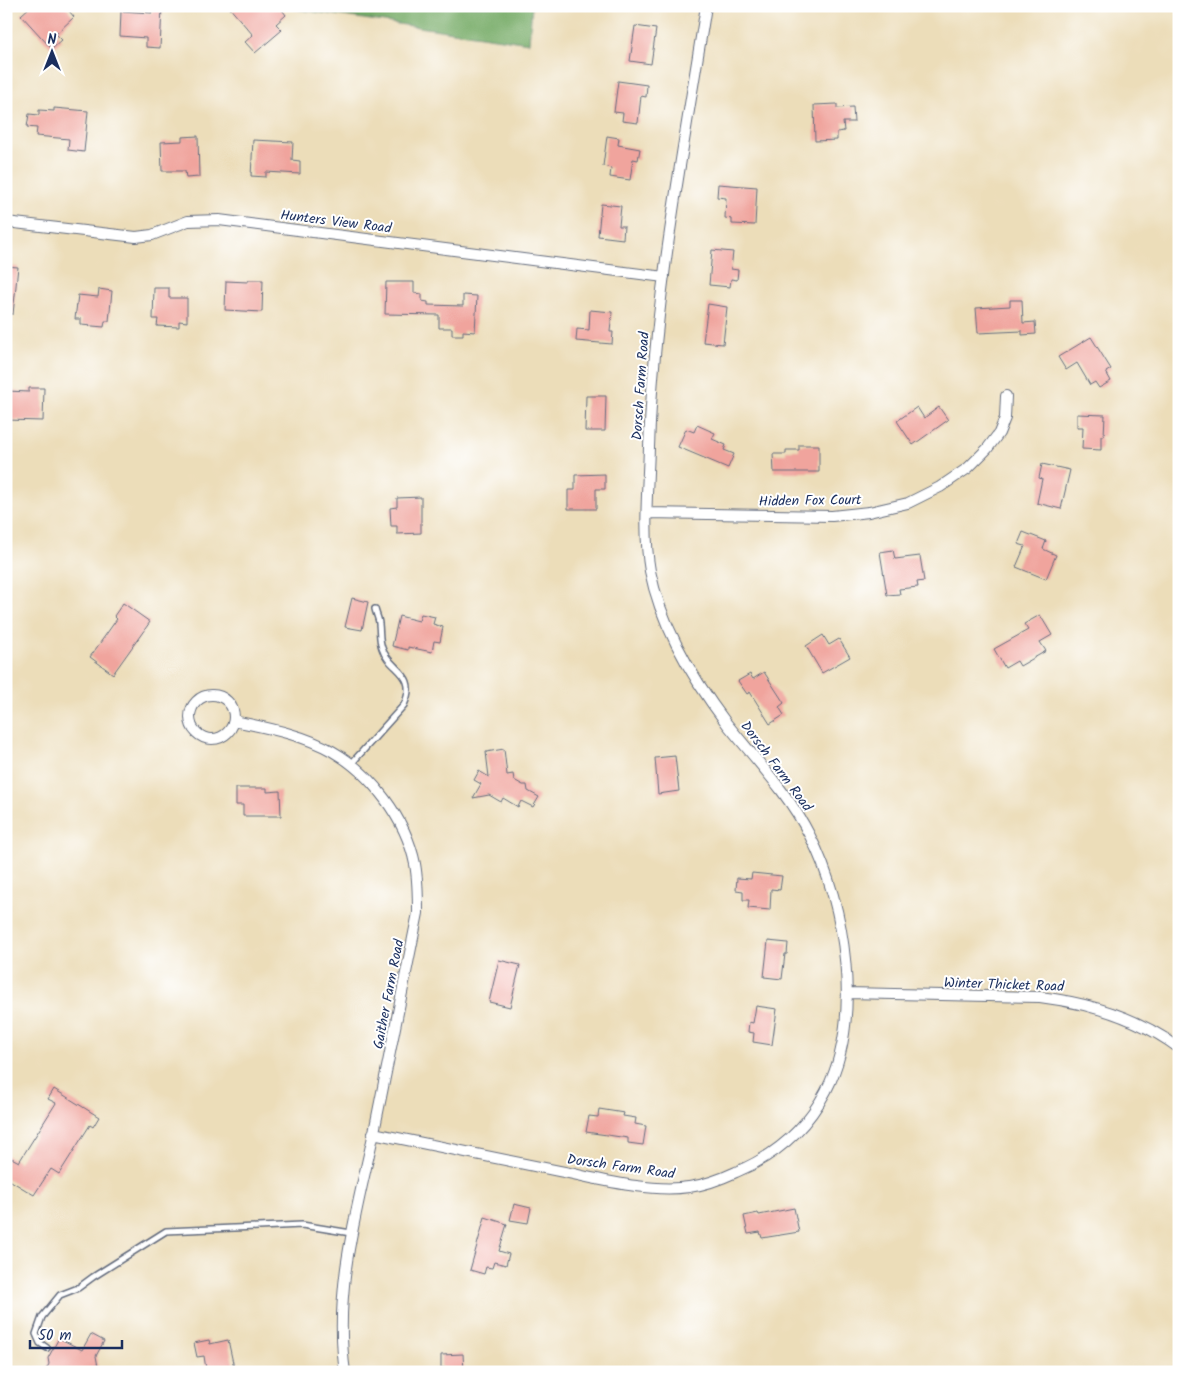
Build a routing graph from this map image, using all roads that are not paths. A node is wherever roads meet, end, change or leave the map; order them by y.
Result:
1 (706, 6) edge
2 (6, 222) edge
3 (664, 277) junction
4 (1006, 396) dead end
5 (647, 513) junction
6 (375, 609) dead end
7 (234, 721) junction
8 (351, 764) junction
9 (847, 994) junction
10 (1179, 1048) edge
11 (374, 1133) junction
12 (351, 1233) junction
13 (47, 1348) dead end
14 (345, 1372) edge

1 - 3 street, Dorsch Farm Road
2 - 3 street, Hunters View Road
3 - 5 street, Dorsch Farm Road
4 - 5 street, Hidden Fox Court
5 - 9 street, Dorsch Farm Road
6 - 8 lane
7 - 7 street
7 - 8 street, Gaither Farm Road
8 - 11 street, Gaither Farm Road
9 - 10 street, Winter Thicket Road
9 - 11 street, Dorsch Farm Road
11 - 12 street, Gaither Farm Road
12 - 13 lane
12 - 14 street, Gaither Farm Road

